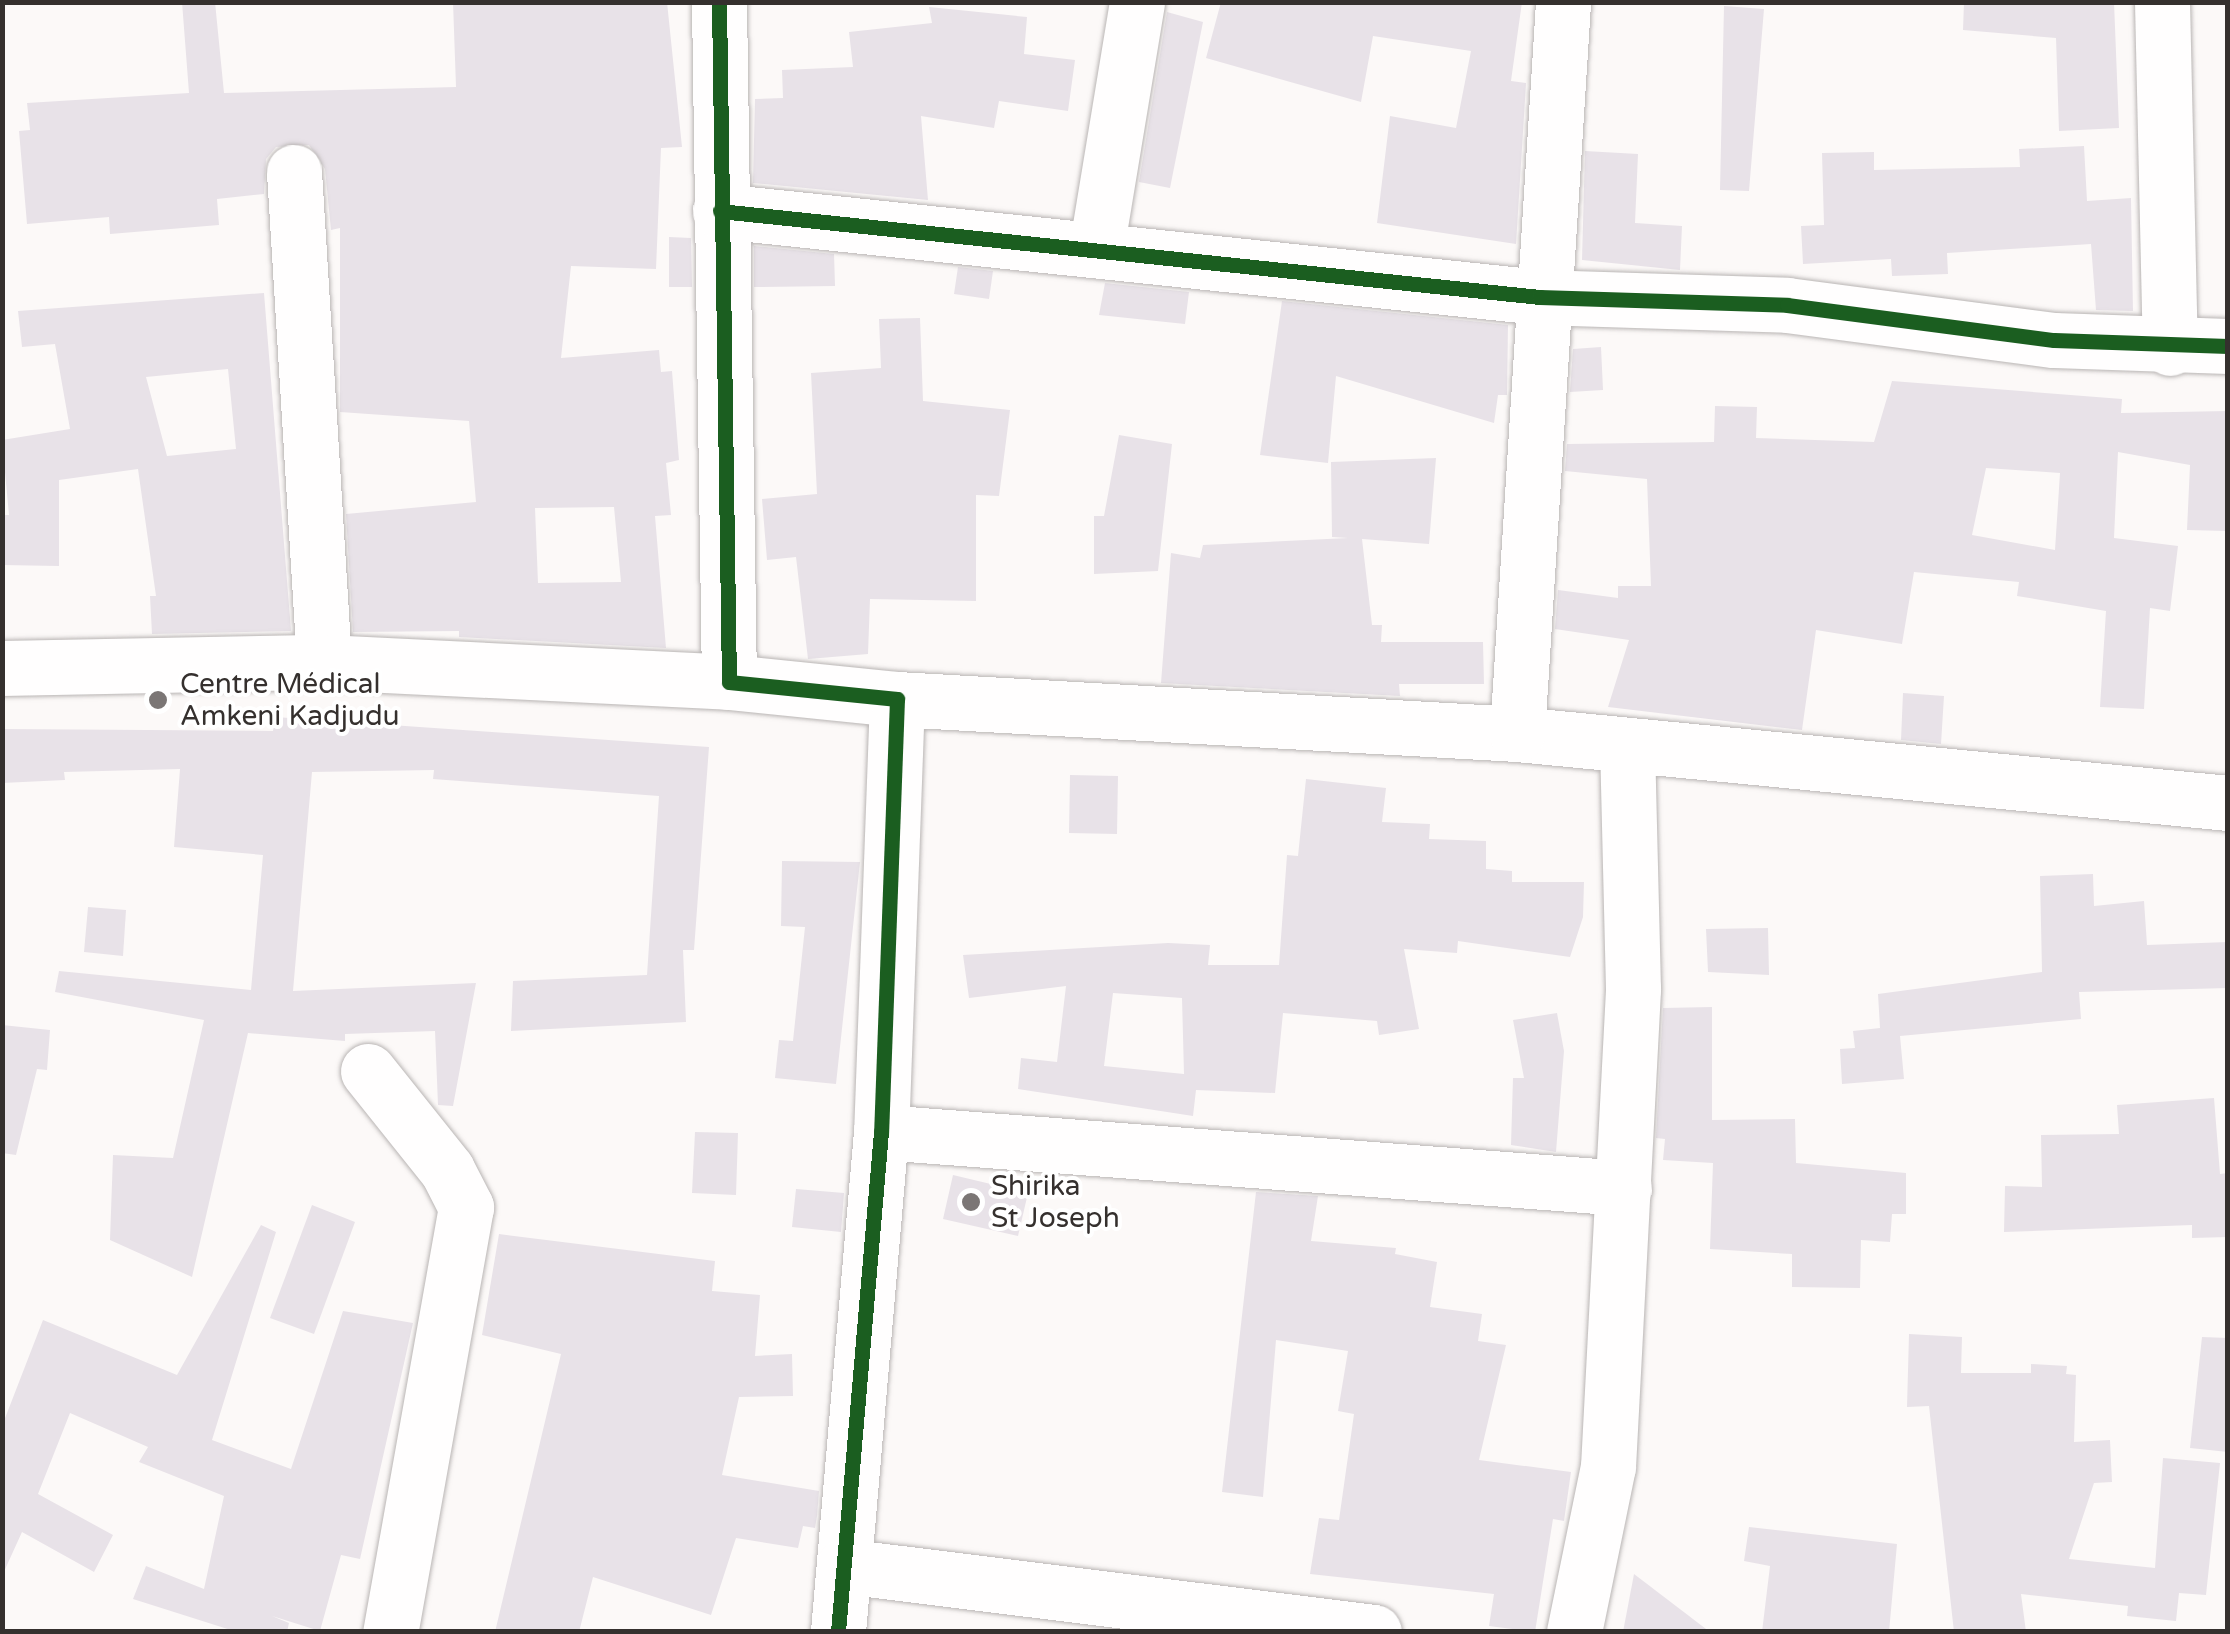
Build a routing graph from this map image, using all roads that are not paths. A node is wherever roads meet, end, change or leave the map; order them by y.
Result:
1 (719, 2) edge
2 (1136, 2) edge
3 (1563, 2) edge
4 (2162, 2) edge
5 (294, 172) dead end
6 (720, 210) junction
7 (1096, 250) junction
8 (1539, 297) junction
9 (2228, 346) edge
10 (2170, 348) junction
11 (324, 662) junction
12 (2, 668) edge
13 (729, 682) junction
14 (897, 698) junction
15 (1517, 734) junction
16 (1627, 747) junction
17 (2228, 803) edge
18 (368, 1071) dead end
19 (881, 1132) junction
20 (1624, 1188) junction
21 (844, 1566) junction
22 (390, 1632) edge
23 (838, 1632) edge
24 (1374, 1632) edge
25 (1574, 1632) edge

1 - 6 street
2 - 7 street
3 - 8 street
4 - 10 street
5 - 11 street
6 - 7 street
6 - 13 street
7 - 8 street
8 - 10 street
8 - 15 street
9 - 10 street
11 - 12 street
11 - 13 street
13 - 14 street
14 - 15 street
14 - 19 street
15 - 16 street
16 - 17 street
16 - 20 street
18 - 22 street
19 - 20 street
19 - 21 street
20 - 25 street
21 - 23 street
21 - 24 street

